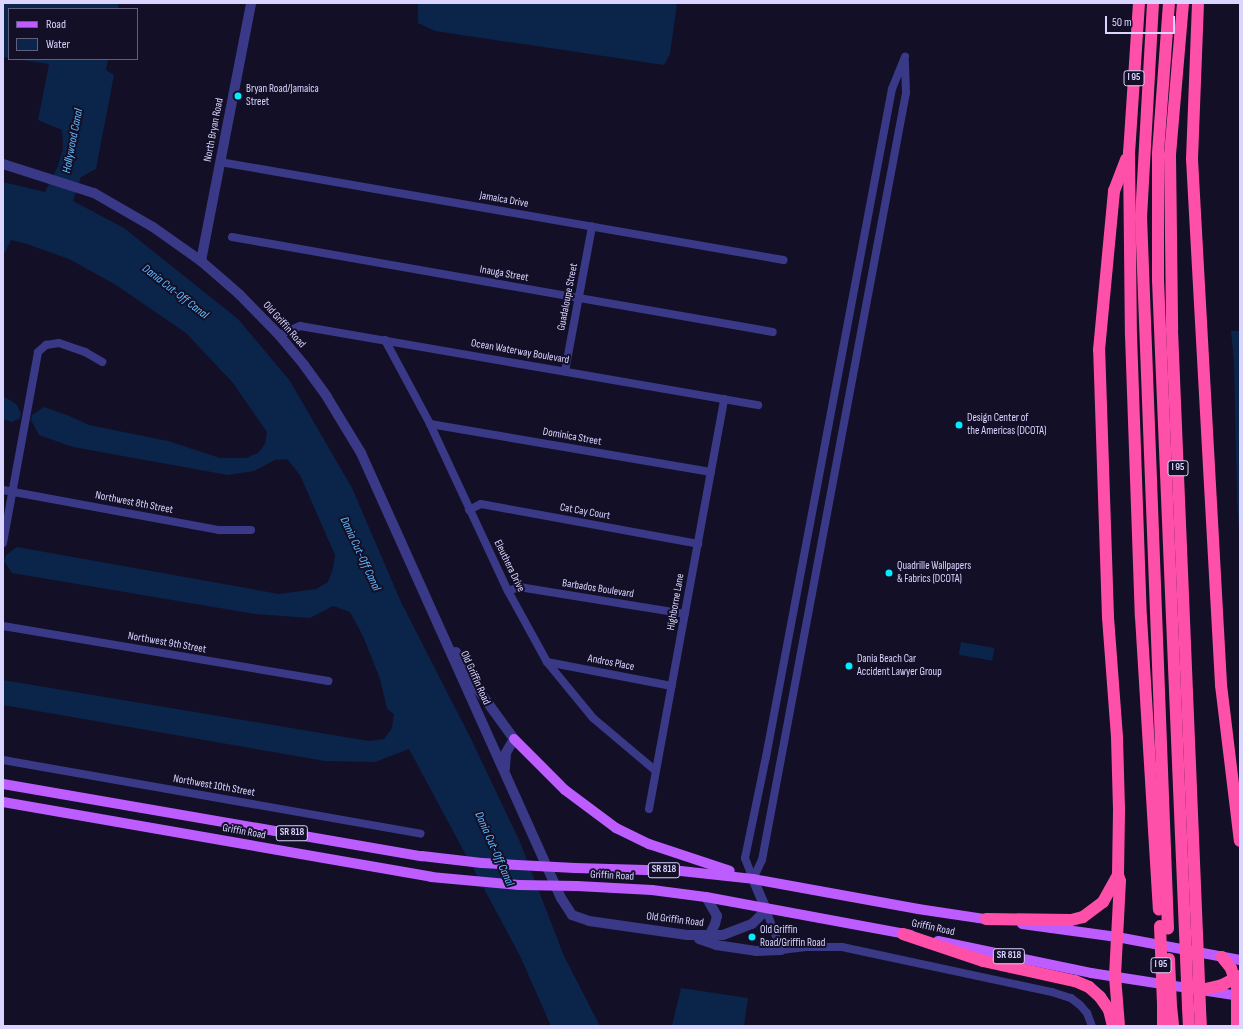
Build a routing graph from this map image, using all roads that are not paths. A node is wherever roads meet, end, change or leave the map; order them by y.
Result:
1 (251, 3) edge
2 (1139, 3) edge
3 (1153, 3) edge
4 (1169, 3) edge
5 (1183, 3) edge
6 (1198, 3) edge
7 (1129, 152) junction
8 (220, 162) junction
9 (3, 164) edge
10 (592, 226) junction
11 (232, 237) dead end
12 (784, 260) dead end
13 (201, 261) junction
14 (579, 299) junction
15 (773, 332) dead end
16 (279, 335) junction
17 (385, 340) junction
18 (102, 362) dead end
19 (565, 371) junction
20 (724, 399) junction
21 (758, 405) dead end
22 (430, 424) junction
23 (711, 472) junction
24 (3, 490) edge
25 (13, 492) junction
26 (469, 510) junction
27 (251, 530) dead end
28 (3, 543) edge
29 (698, 544) junction
30 (508, 591) junction
31 (685, 614) junction
32 (435, 615) junction
33 (3, 626) edge
34 (546, 662) junction
35 (328, 681) dead end
36 (672, 686) junction
37 (514, 739) junction
38 (3, 760) edge
39 (656, 771) junction
40 (506, 774) junction
41 (3, 784) edge
42 (3, 802) edge
43 (649, 809) dead end
44 (421, 834) dead end
45 (1240, 841) edge
46 (1118, 875) junction
47 (753, 879) junction
48 (706, 897) junction
49 (765, 907) junction
50 (986, 919) junction
51 (1164, 927) junction
52 (903, 934) junction
53 (687, 935) junction
54 (709, 936) junction
55 (1117, 937) junction
56 (781, 950) junction
57 (1222, 957) junction
58 (1240, 960) edge
59 (1115, 976) junction
60 (1237, 978) edge
61 (1201, 990) junction
62 (1239, 996) edge
63 (1167, 1005) junction
64 (1194, 1009) junction
65 (1092, 1026) edge
66 (1113, 1026) edge
67 (1119, 1026) edge
68 (1163, 1026) edge
69 (1172, 1026) edge
70 (1189, 1026) edge
71 (1201, 1026) edge
72 (1238, 1026) edge

1 - 8 street, North Bryan Road
2 - 7 highway, I 95
3 - 51 highway
4 - 64 highway, bridge
5 - 64 highway, I 95, bridge
6 - 45 highway
7 - 46 highway
7 - 51 highway, I 95
8 - 10 street, Jamaica Drive
8 - 13 street, North Bryan Road
9 - 13 street, Old Griffin Road
10 - 12 street, Jamaica Drive
10 - 14 street, Guadaloupe Street
11 - 14 street, Inauga Street
13 - 16 street, Old Griffin Road
14 - 15 street, Inauga Street
14 - 19 street, Guadaloupe Street
16 - 17 street, Ocean Waterway Boulevard
16 - 32 street, Old Griffin Road
17 - 19 street, Ocean Waterway Boulevard
17 - 22 street, Eleuthera Drive
18 - 25 street
19 - 20 street, Ocean Waterway Boulevard
20 - 21 street, Ocean Waterway Boulevard
20 - 23 street, Highborne Lane
22 - 23 street, Dominica Street
22 - 26 street, Eleuthera Drive
23 - 29 street, Highborne Lane
24 - 25 street, Northwest 8th Street
25 - 27 street, Northwest 8th Street
25 - 28 street
26 - 29 street, Cat Cay Court
26 - 30 street, Eleuthera Drive
29 - 31 street, Highborne Lane
30 - 31 street, Barbados Boulevard
30 - 34 street, Eleuthera Drive
31 - 36 street, Highborne Lane
32 - 37 street, Old Griffin Road
32 - 40 street, Old Griffin Road
33 - 35 street, Northwest 9th Street
34 - 36 street, Andros Place
34 - 39 street, Eleuthera Drive
36 - 39 street, Highborne Lane
37 - 40 street
37 - 47 main road
38 - 44 street, Northwest 10th Street
39 - 43 street, Highborne Lane
40 - 53 street, Old Griffin Road
41 - 47 main road, Griffin Road / SR 818, bridge
42 - 48 main road, Griffin Road / SR 818, bridge
46 - 50 highway
46 - 55 highway
47 - 47 street
47 - 49 street
47 - 50 main road, Griffin Road / SR 818
48 - 49 main road, Griffin Road / SR 818
48 - 54 street
49 - 52 main road, Griffin Road / SR 818
49 - 54 street, Old Griffin Road
49 - 56 street
50 - 55 main road, Griffin Road / SR 818
51 - 63 highway, I 95, bridge
52 - 59 main road, Griffin Road / SR 818
52 - 66 highway
53 - 54 street, Old Griffin Road
53 - 56 street
55 - 57 main road, Griffin Road / SR 818
55 - 59 highway
56 - 65 street
57 - 58 main road, Griffin Road / SR 818
57 - 60 highway
59 - 61 main road, Griffin Road / SR 818
59 - 67 highway
60 - 61 highway
60 - 62 highway
61 - 62 main road, Griffin Road / SR 818
62 - 72 highway
63 - 68 highway, I 95
63 - 69 highway
64 - 70 highway
64 - 71 highway, I 95

